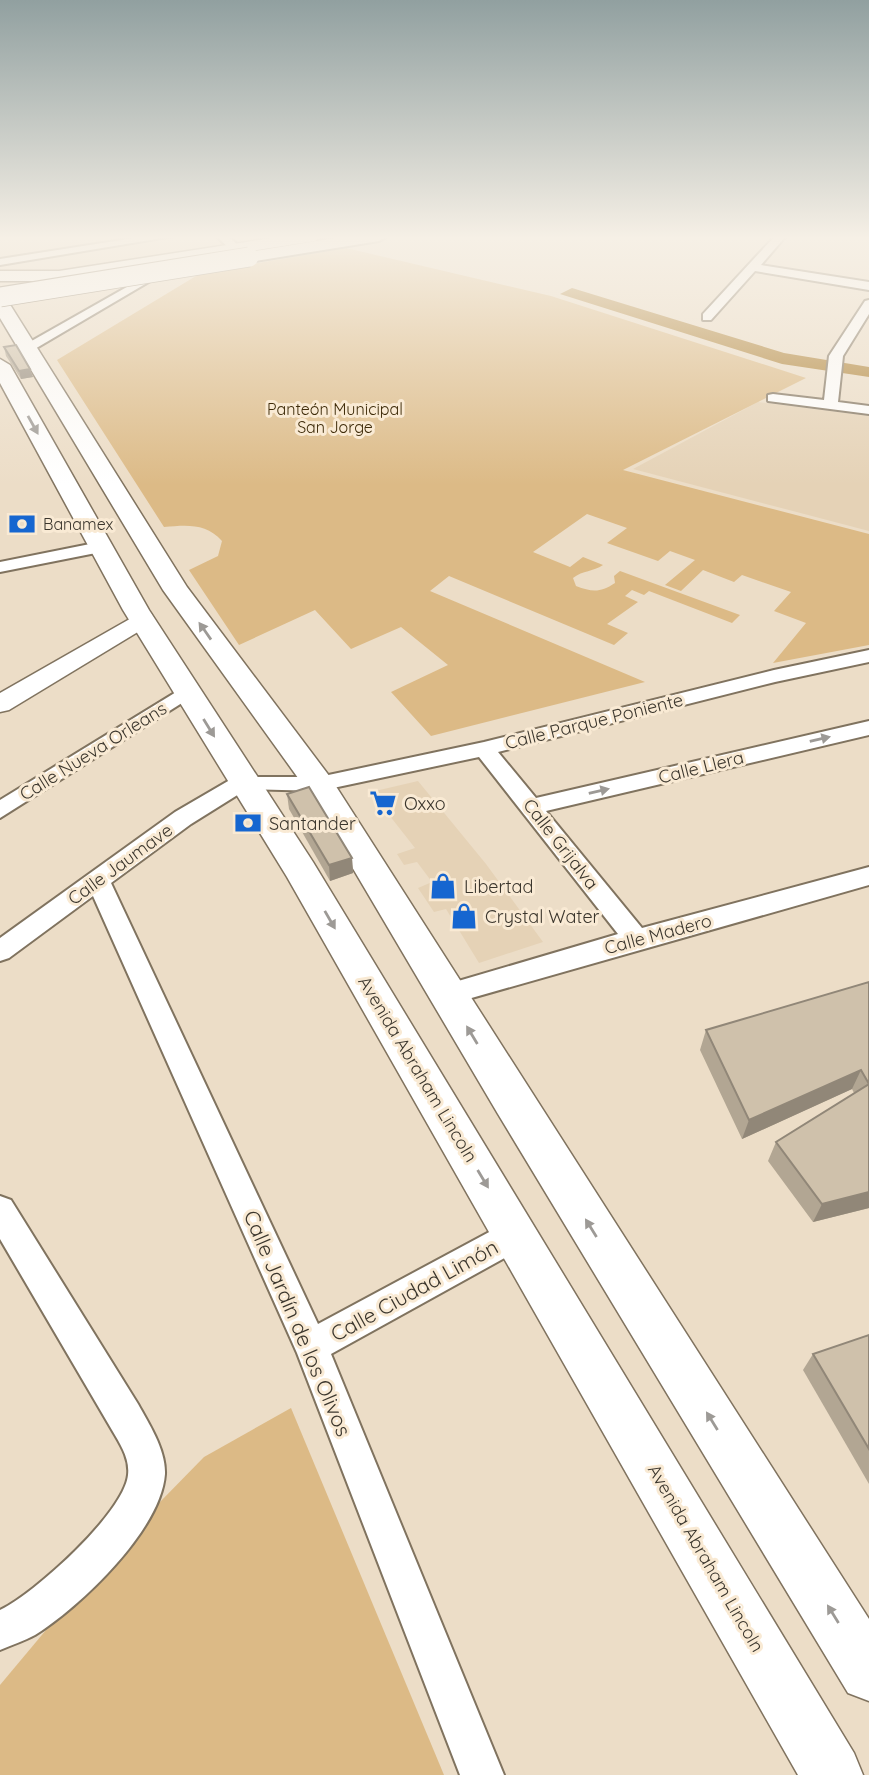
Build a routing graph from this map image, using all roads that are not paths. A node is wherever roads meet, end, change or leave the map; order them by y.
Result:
1 (5, 319) edge
2 (67, 319) edge
3 (861, 319) edge
4 (14, 356) edge
5 (774, 398) dead end
6 (830, 405) junction
7 (869, 410) edge
8 (100, 547) junction
9 (0, 567) edge
10 (139, 615) junction
11 (869, 656) edge
12 (0, 692) edge
13 (186, 692) junction
14 (0, 704) edge
15 (869, 728) edge
16 (484, 749) junction
17 (243, 782) junction
18 (319, 784) junction
19 (533, 807) junction
20 (0, 810) edge
21 (869, 876) edge
22 (97, 879) junction
23 (637, 940) junction
24 (0, 951) edge
25 (447, 995) junction
26 (0, 1210) edge
27 (517, 1234) junction
28 (311, 1346) junction
29 (0, 1630) edge
30 (869, 1672) edge
31 (482, 1775) edge
32 (832, 1775) edge

1 - 4 main road
2 - 4 street
3 - 6 street
4 -> 8 main road, Avenida Abraham Lincoln
18 -> 4 main road
5 - 6 street
6 - 7 street
8 - 9 street
8 - 10 main road, Avenida Abraham Lincoln
10 - 12 street
10 - 13 main road, Avenida Abraham Lincoln
10 - 14 street
11 - 16 street, Calle Parque Poniente
13 -> 17 main road, Avenida Abraham Lincoln
13 - 20 street, Calle Nueva Orleans
19 -> 15 street, Calle Llera
16 - 18 street, Calle Parque Poniente
16 - 19 street, Calle Grijalva
17 - 18 street, Calle Parque Poniente
17 - 22 street, Calle Jaumave
17 -> 27 main road, Avenida Abraham Lincoln
18 - 25 main road
19 - 23 street, Calle Grijalva
21 - 23 street, Calle Madero
22 - 24 street, Calle Jaumave
22 - 28 street, Calle Jardín de los Olivos
23 - 25 street, Calle Madero
30 -> 25 main road
26 - 29 street
27 - 28 street, Calle Ciudad Limón
27 - 32 main road, Avenida Abraham Lincoln
28 - 31 street, Calle Jardín de los Olivos

